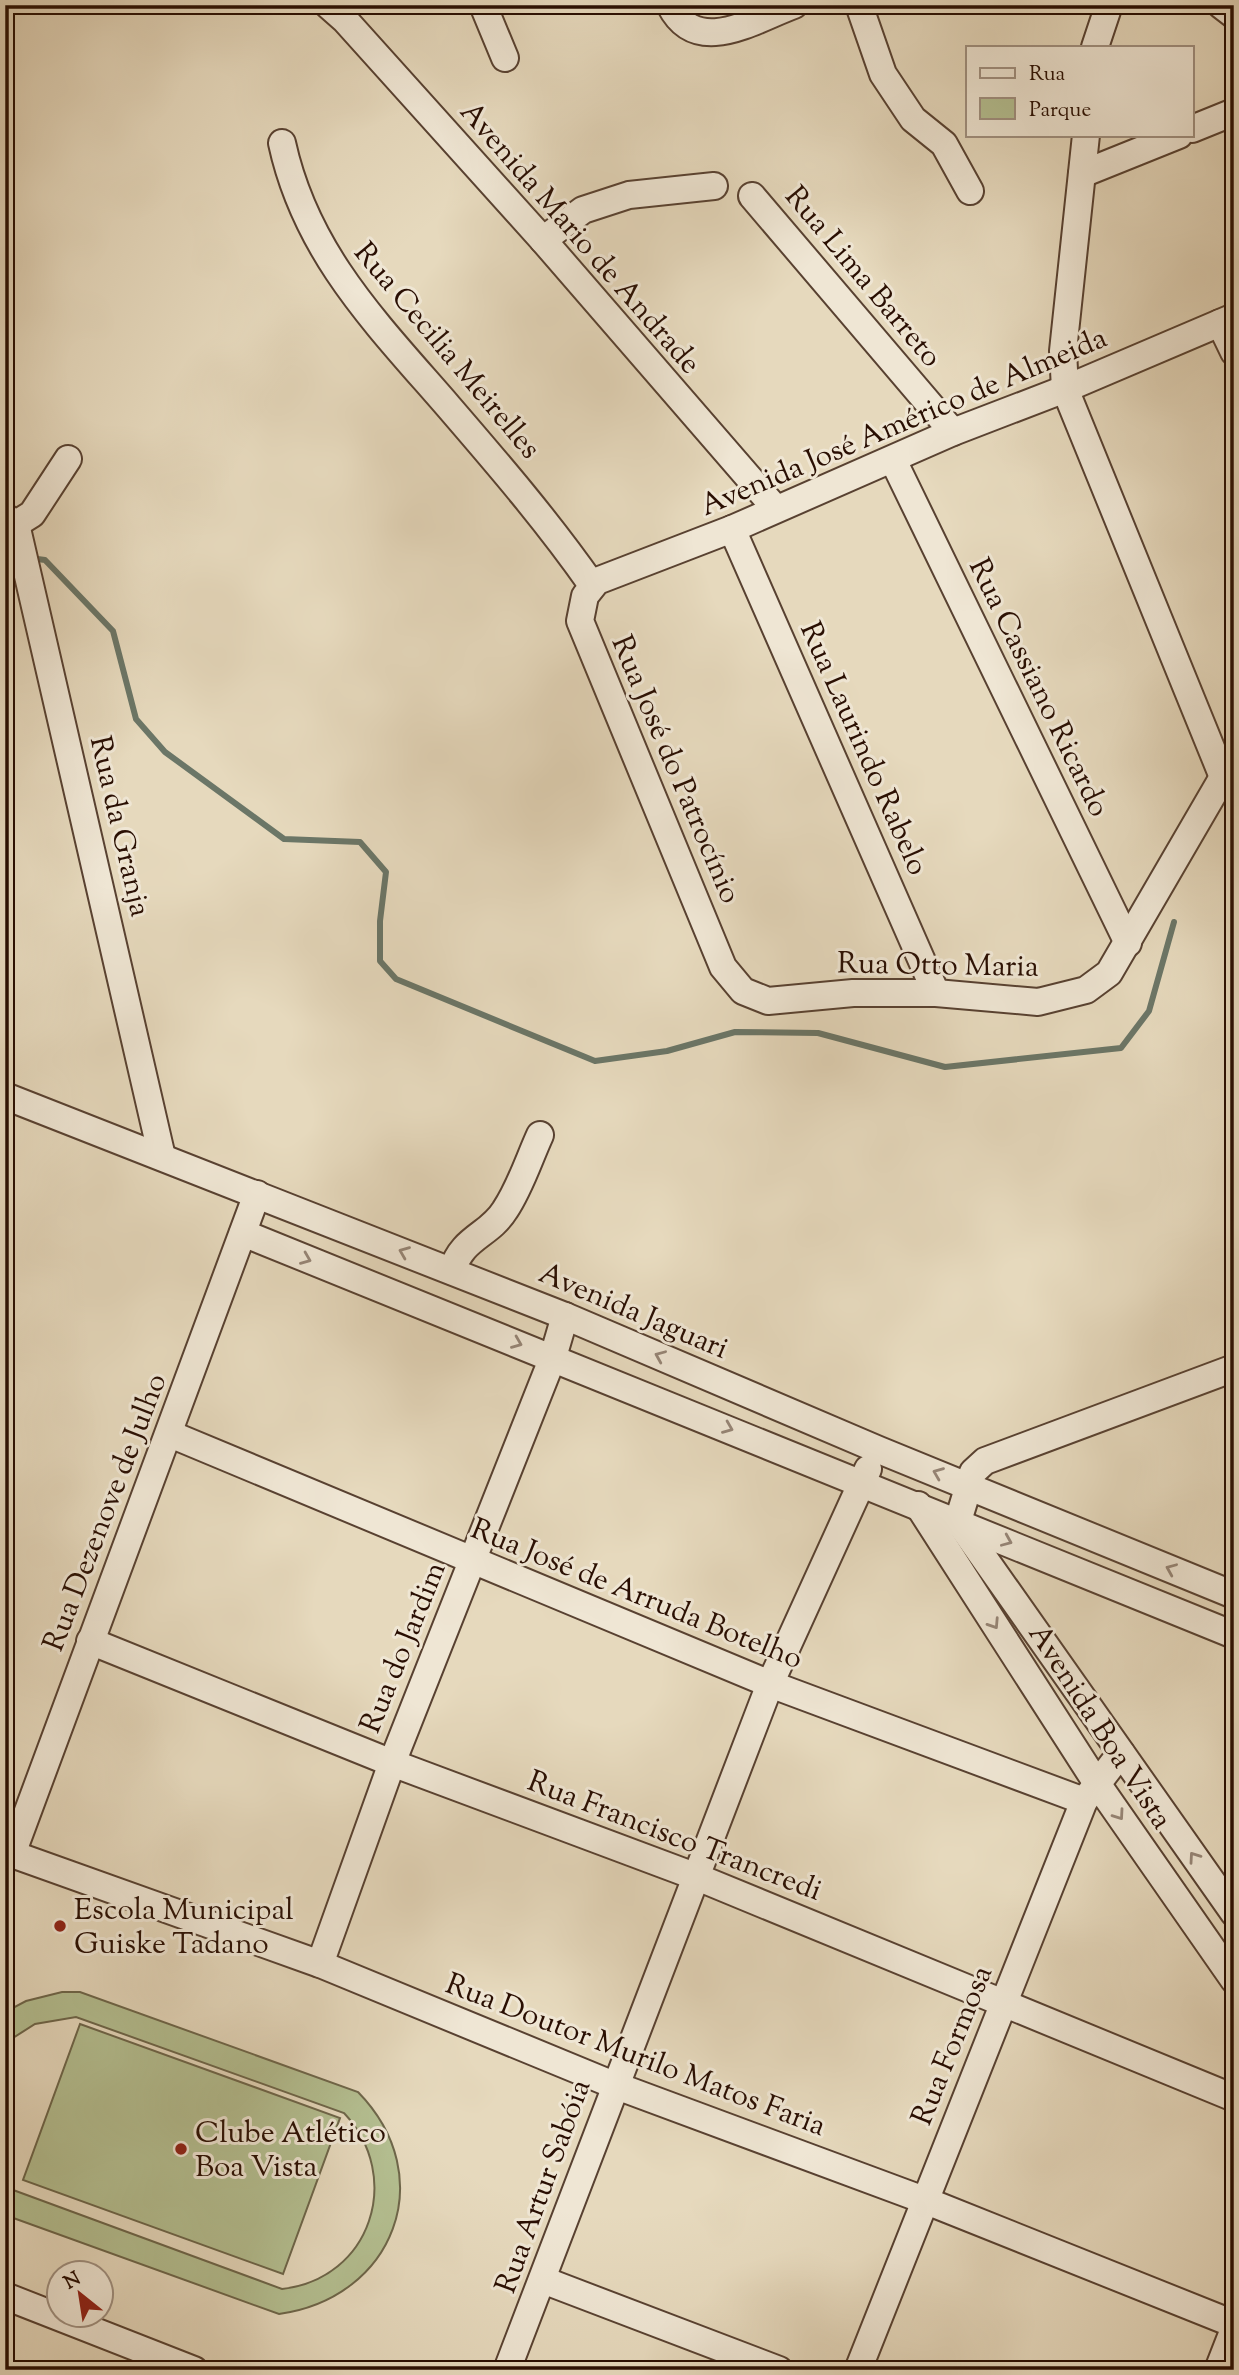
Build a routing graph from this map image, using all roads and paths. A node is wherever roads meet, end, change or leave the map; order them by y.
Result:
1 (483, 5) edge
2 (670, 5) edge
3 (794, 5) edge
4 (859, 5) edge
5 (1109, 5) edge
6 (1221, 5) edge
7 (340, 10) edge
8 (1234, 15) edge
9 (1096, 46) edge
10 (505, 58) dead end
11 (1234, 112) edge
12 (1194, 128) edge
13 (1086, 136) edge
14 (1177, 136) edge
15 (282, 143) dead end
16 (1082, 174) junction
17 (714, 186) dead end
18 (970, 191) dead end
19 (752, 196) dead end
20 (543, 240) junction
21 (1227, 320) edge
22 (1234, 352) edge
23 (1065, 389) junction
24 (953, 432) junction
25 (68, 459) dead end
26 (893, 460) junction
27 (776, 509) junction
28 (13, 525) edge
29 (732, 530) junction
30 (594, 583) junction
31 (1228, 771) edge
32 (1128, 943) junction
33 (733, 982) joint
34 (936, 993) junction
35 (5, 1096) edge
36 (540, 1135) dead end
37 (162, 1157) junction
38 (257, 1194) junction
39 (243, 1233) junction
40 (452, 1271) junction
41 (565, 1315) junction
42 (553, 1357) junction
43 (1234, 1368) edge
44 (170, 1434) junction
45 (879, 1450) junction
46 (861, 1482) junction
47 (968, 1485) junction
48 (918, 1505) junction
49 (958, 1521) junction
50 (472, 1561) junction
51 (1234, 1595) edge
52 (1234, 1635) edge
53 (90, 1640) junction
54 (769, 1684) junction
55 (1121, 1753) junction
56 (392, 1763) junction
57 (1090, 1791) junction
58 (8, 1855) edge
59 (697, 1877) junction
60 (1234, 1913) edge
61 (320, 1964) junction
62 (1234, 1980) edge
63 (1004, 2001) junction
64 (614, 2085) junction
65 (1234, 2098) edge
66 (925, 2200) junction
67 (543, 2280) junction
68 (5, 2296) edge
69 (1234, 2326) edge
70 (194, 2370) edge
71 (507, 2370) edge
72 (779, 2370) edge
73 (858, 2370) edge
74 (1217, 2370) edge

1 - 10 street
2 - 3 street
4 - 18 street
5 - 9 street
6 - 8 street
7 - 20 street, Avenida Mario de Andrade
11 - 12 street
13 - 16 street
14 - 16 street
15 - 30 street, Rua Cecilia Meirelles
16 - 23 street
17 - 20 street
19 - 24 street, Rua Lima Barreto
20 - 27 street, Avenida Mario de Andrade
21 - 22 street
21 - 23 street, Avenida José Américo de Almeida
23 - 24 street, Avenida José Américo de Almeida
23 - 31 street
24 - 26 street, Avenida José Américo de Almeida
25 - 28 street
26 - 27 street, Avenida José Américo de Almeida
26 - 32 street, Rua Cassiano Ricardo
27 - 29 street, Avenida José Américo de Almeida
28 - 37 street, Rua da Granja
29 - 30 street, Avenida José Américo de Almeida
29 - 34 street, Rua Laurindo Rabelo
30 - 33 street, Rua José do Patrocínio
31 - 32 street, Rua Otto Maria
32 - 34 street, Rua Otto Maria
33 - 34 street, Rua Otto Maria
35 - 37 street, Avenida Jaguari
36 - 40 street
37 - 38 street, Avenida Jaguari
38 - 39 street, Rua Dezenove de Julho
40 -> 38 street, Avenida Jaguari
39 -> 42 street
39 - 44 street, Rua Dezenove de Julho
40 - 41 street, Avenida Jaguari
41 - 42 street, Rua do Jardim
45 -> 41 street, Avenida Jaguari
42 -> 46 street
42 - 50 street, Rua do Jardim
43 - 47 street
44 - 50 street, Rua José de Arruda Botelho
44 - 53 street, Rua Dezenove de Julho
45 - 46 street, Rua Artur Sabóia
47 -> 45 street, Avenida Jaguari
46 - 48 street
46 - 54 street, Rua Artur Sabóia
47 - 49 street
51 -> 47 street, Avenida Jaguari
48 - 49 street
48 -> 57 street, Avenida Boa Vista
49 -> 52 street
49 - 55 street, Avenida Boa Vista
50 - 54 street, Rua José de Arruda Botelho
50 - 56 street, Rua do Jardim
53 - 56 street, Rua Francisco Trancredi
53 - 58 street, Rua Dezenove de Julho
54 - 57 street, Rua José de Arruda Botelho
54 - 59 street, Rua Artur Sabóia
55 - 57 street, Rua Formosa
60 -> 55 street, Avenida Boa Vista
56 - 59 street, Rua Francisco Trancredi
56 - 61 street, Rua do Jardim
57 -> 62 street, Avenida Boa Vista
57 - 63 street, Rua Formosa
58 - 61 street, Rua Doutor Murilo Matos Faria
59 - 63 street, Rua Francisco Trancredi
59 - 64 street, Rua Artur Sabóia
61 - 64 street, Rua Doutor Murilo Matos Faria
63 - 65 street, Rua Francisco Trancredi
63 - 66 street, Rua Formosa
64 - 66 street, Rua Doutor Murilo Matos Faria
64 - 67 street, Rua Artur Sabóia
66 - 69 street, Rua Doutor Murilo Matos Faria
66 - 73 street, Rua Formosa
67 - 71 street, Rua Artur Sabóia
67 - 72 street
68 - 70 street
69 - 74 street

